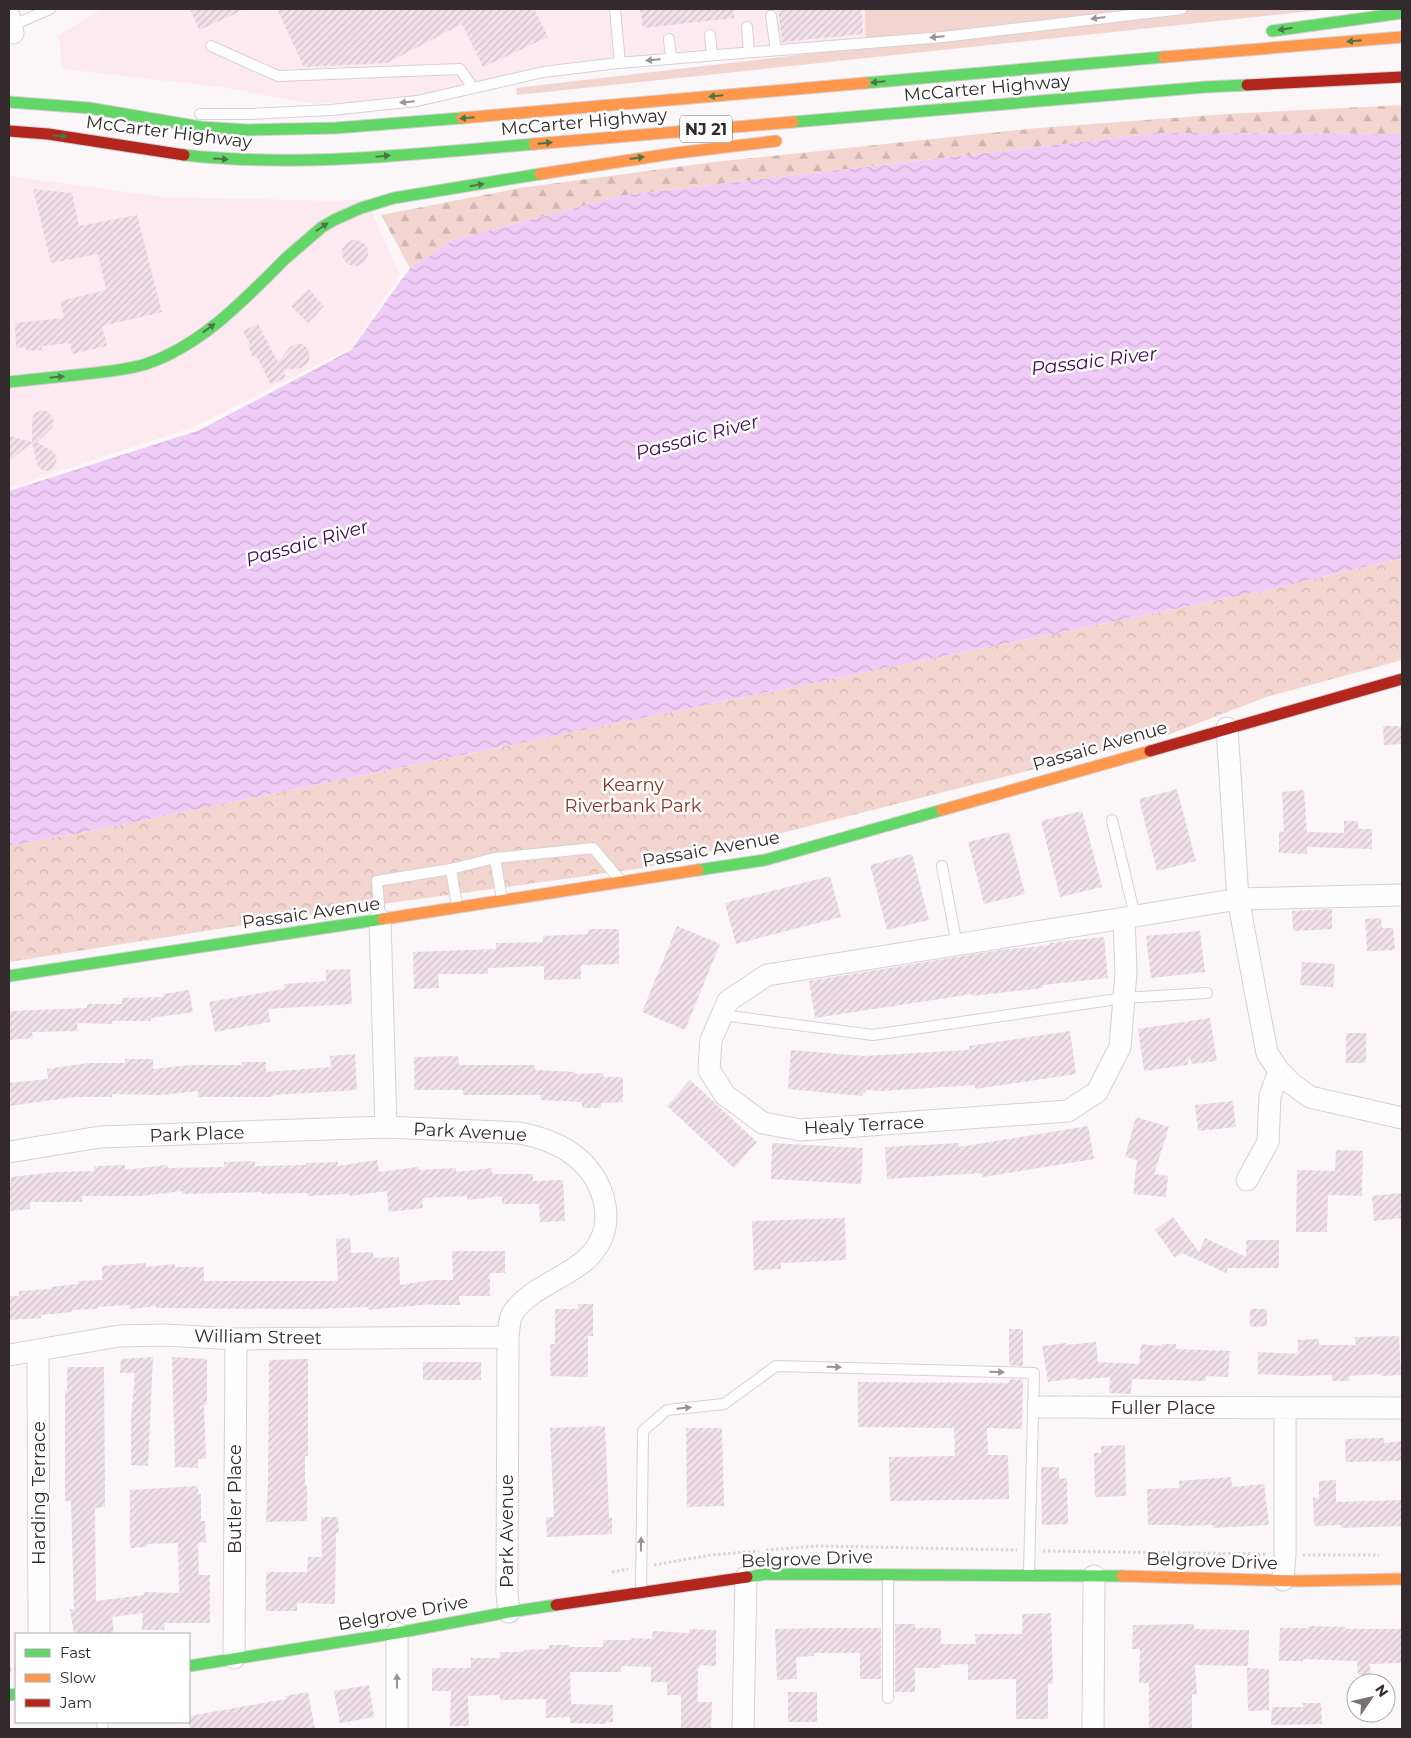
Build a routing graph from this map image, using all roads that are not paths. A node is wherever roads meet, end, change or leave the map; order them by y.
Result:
1 (50, 9) edge
2 (615, 9) edge
3 (1182, 9) edge
4 (1402, 13) edge
5 (771, 16) dead end
6 (11, 25) edge
7 (747, 27) dead end
8 (1261, 33) dead end
9 (710, 35) dead end
10 (1402, 37) edge
11 (669, 39) dead end
12 (1212, 41) dead end
13 (210, 46) dead end
14 (776, 50) junction
15 (749, 52) junction
16 (712, 55) junction
17 (671, 59) junction
18 (620, 63) junction
19 (1076, 64) junction
20 (1402, 77) edge
21 (473, 88) junction
22 (1047, 100) junction
23 (9, 102) edge
24 (113, 112) junction
25 (864, 128) dead end
26 (10, 131) edge
27 (787, 140) dead end
28 (9, 382) edge
29 (1402, 679) edge
30 (1227, 728) junction
31 (1112, 820) dead end
32 (495, 858) junction
33 (942, 866) dead end
34 (451, 870) junction
35 (622, 882) junction
36 (1402, 895) edge
37 (1238, 899) junction
38 (502, 901) junction
39 (457, 908) junction
40 (1129, 917) junction
41 (380, 920) junction
42 (957, 944) junction
43 (9, 976) edge
44 (1207, 993) dead end
45 (1124, 998) junction
46 (722, 1015) junction
47 (1279, 1071) junction
48 (1402, 1118) edge
49 (386, 1127) junction
50 (9, 1152) edge
51 (1247, 1180) dead end
52 (508, 1336) junction
53 (236, 1339) junction
54 (38, 1351) junction
55 (9, 1355) edge
56 (1041, 1407) dead end
57 (1402, 1408) edge
58 (1285, 1409) junction
59 (888, 1574) junction
60 (1029, 1576) junction
61 (1094, 1576) junction
62 (746, 1577) junction
63 (1283, 1580) junction
64 (1402, 1580) edge
65 (641, 1592) junction
66 (509, 1612) junction
67 (397, 1632) junction
68 (39, 1633) edge
69 (234, 1658) junction
70 (190, 1666) edge
71 (888, 1698) dead end
72 (397, 1729) edge
73 (743, 1729) edge
74 (1093, 1729) edge

1 - 6 lane
2 - 18 lane
3 -> 14 lane
4 -> 8 main road
5 - 14 lane
7 - 15 lane
9 - 16 lane
10 -> 19 main road, NJ 21
11 - 17 lane
12 - 19 main road
13 - 21 lane
14 - 15 lane
15 - 16 lane
16 - 17 lane
17 -> 18 lane
18 - 21 lane
19 -> 24 main road, NJ 21
20 - 22 main road, McCarter Highway / NJ 21
21 -> 24 lane
22 - 25 main road
26 -> 22 main road, McCarter Highway / NJ 21
23 - 24 main road, NJ 21
28 -> 27 main road
29 - 30 main road, Passaic Avenue
30 - 35 main road, Passaic Avenue
30 - 37 street
31 - 40 lane
32 - 34 lane
32 - 35 lane
32 - 38 lane
33 - 42 lane
34 - 39 lane
34 - 41 lane
35 - 38 main road, Passaic Avenue
36 - 37 street, Healy Terrace
37 - 40 street, Healy Terrace
37 - 47 street
38 - 39 main road, Passaic Avenue
39 - 41 main road, Passaic Avenue
40 - 42 street, Healy Terrace
40 - 45 street, Healy Terrace
41 - 43 main road, Passaic Avenue
41 - 49 street
42 - 46 street, Healy Terrace
44 - 45 lane
45 - 46 lane
45 - 46 street, Healy Terrace
47 - 48 street
47 - 51 street
49 - 50 street, Park Place
49 - 52 street, Park Avenue
52 - 53 street, William Street
52 - 66 street, Park Avenue
53 - 54 street, William Street
53 - 69 street, Butler Place
54 - 55 street, William Street
54 - 68 street, Harding Terrace
56 - 58 street, Fuller Place
57 - 58 street, Fuller Place
58 - 63 street
59 - 60 main road, Belgrove Drive
59 - 62 main road, Belgrove Drive
59 - 71 lane
60 - 61 main road, Belgrove Drive
65 -> 60 lane
61 - 63 main road, Belgrove Drive
61 - 74 street
62 - 65 main road, Belgrove Drive
62 - 73 street
63 - 64 main road, Belgrove Drive
65 - 66 main road, Belgrove Drive
66 - 67 main road, Belgrove Drive
67 - 69 main road, Belgrove Drive
72 -> 67 street
69 - 70 main road, Belgrove Drive

